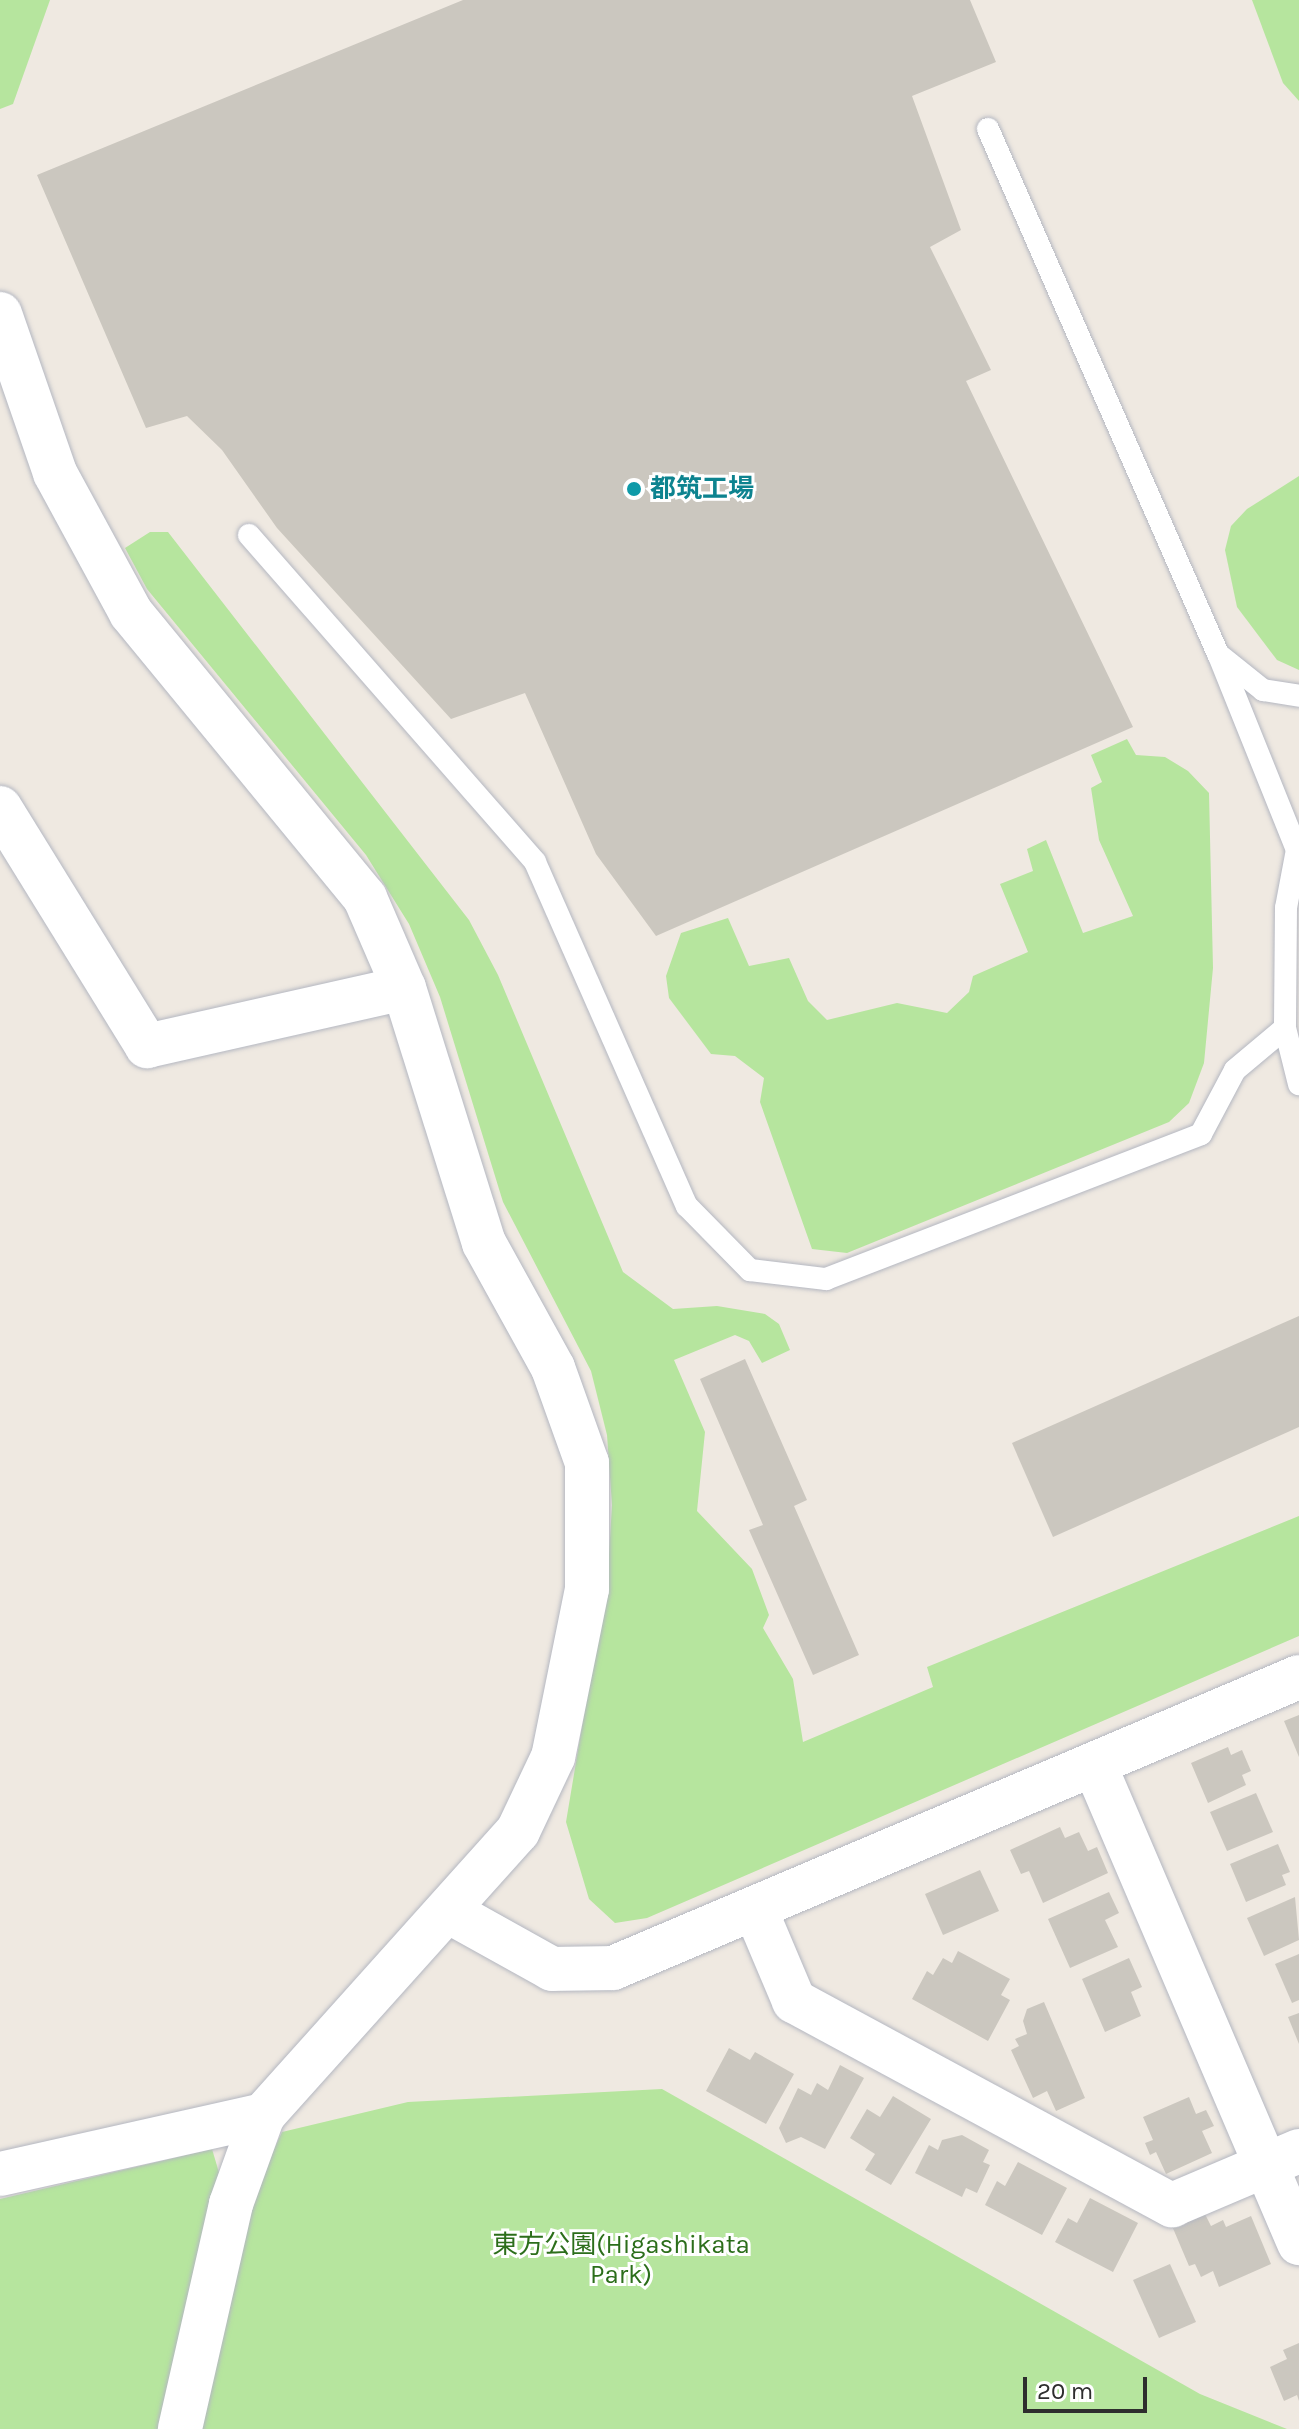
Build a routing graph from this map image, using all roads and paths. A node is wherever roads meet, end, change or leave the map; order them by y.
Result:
1 (988, 129) dead end
2 (0, 314) edge
3 (249, 535) dead end
4 (1218, 654) junction
5 (1299, 696) edge
6 (0, 808) edge
7 (1298, 845) edge
8 (404, 988) junction
9 (1285, 1028) junction
10 (1299, 1084) edge
11 (1299, 1677) edge
12 (1095, 1766) junction
13 (448, 1911) junction
14 (756, 1911) junction
15 (263, 2115) junction
16 (1282, 2158) edge
17 (0, 2174) edge
18 (1299, 2243) edge
19 (180, 2429) edge

1 - 4 lane
2 - 8 street
3 - 9 lane
4 - 5 lane
4 - 7 lane
6 - 8 street
7 - 9 lane
8 - 13 street
9 - 10 lane
11 - 12 street
12 - 14 street
12 - 16 street
13 - 14 street
13 - 15 street
14 - 16 street
15 - 17 street
15 - 19 street
16 - 18 street

